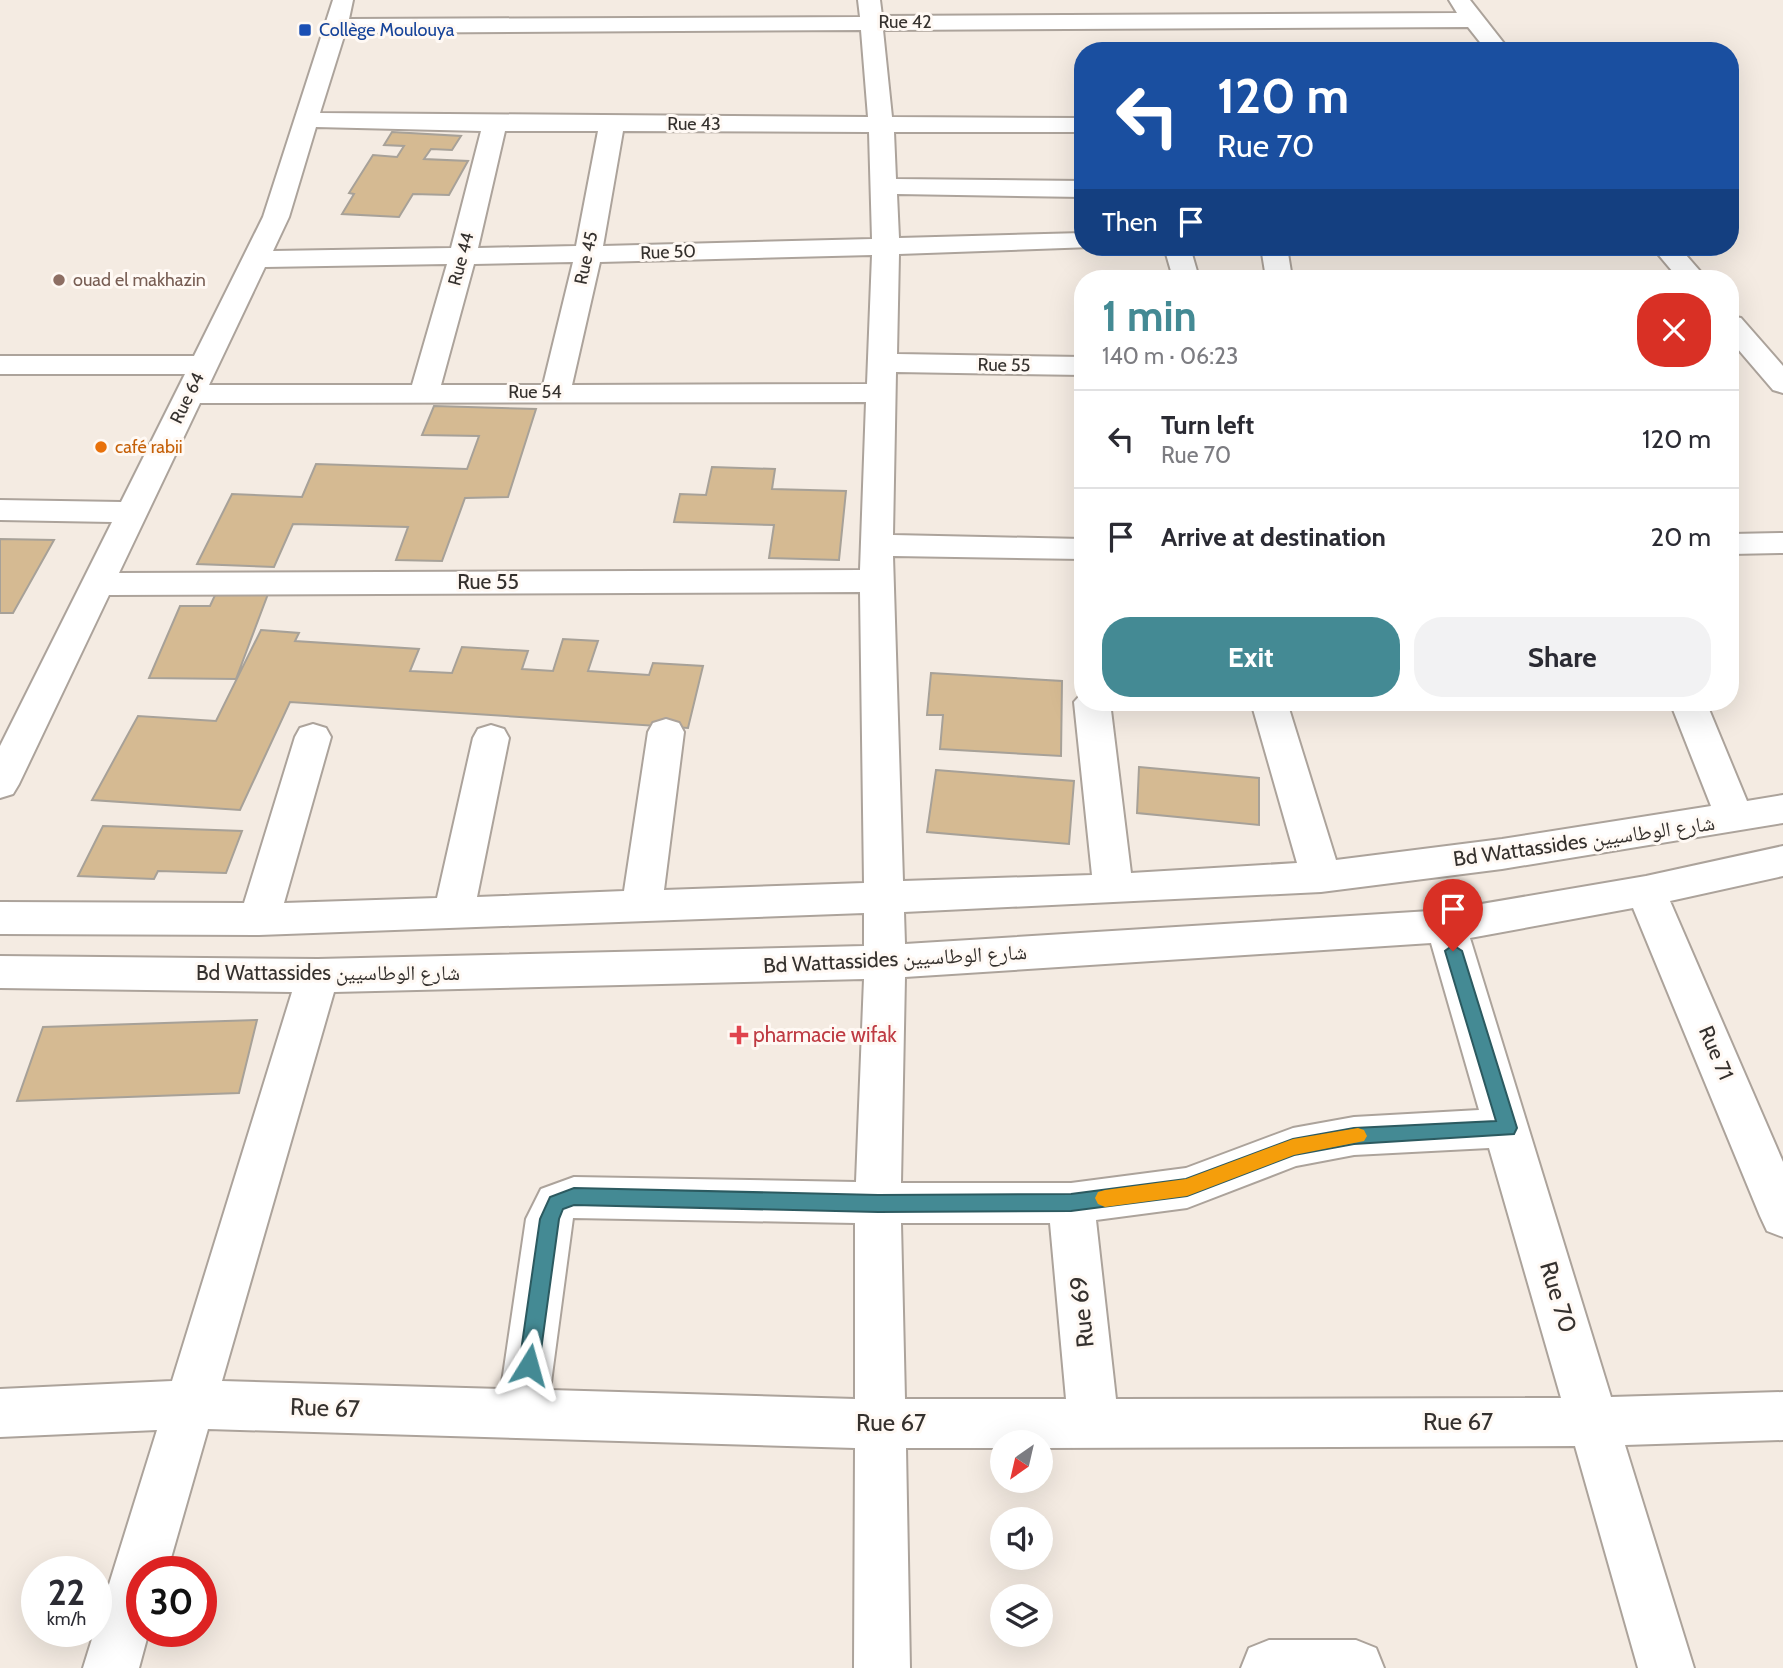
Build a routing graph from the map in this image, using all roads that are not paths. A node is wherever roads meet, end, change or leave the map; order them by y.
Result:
1 (723, 0) edge
2 (1459, 0) edge
3 (869, 11) edge
4 (339, 13) edge
5 (1474, 20) junction
6 (720, 24) junction
7 (1492, 42) edge
8 (715, 50) dead end
9 (305, 120) junction
10 (495, 124) junction
11 (612, 124) junction
12 (881, 124) junction
13 (1074, 125) edge
14 (884, 186) junction
15 (1074, 190) edge
16 (1074, 241) edge
17 (886, 246) junction
18 (464, 254) junction
19 (588, 254) junction
20 (1673, 256) edge
21 (254, 259) junction
22 (1685, 270) edge
23 (1739, 334) edge
24 (1760, 359) junction
25 (1739, 360) edge
26 (0, 365) edge
27 (203, 365) junction
28 (1074, 367) edge
29 (882, 378) junction
30 (1783, 384) edge
31 (556, 391) junction
32 (424, 393) junction
33 (189, 394) junction
34 (0, 510) edge
35 (132, 512) junction
36 (1783, 543) edge
37 (1739, 544) edge
38 (1074, 550) edge
39 (877, 563) junction
40 (98, 584) junction
41 (1093, 711) edge
42 (1272, 711) edge
43 (1692, 711) edge
44 (666, 732) dead end
45 (313, 737) dead end
46 (491, 738) dead end
47 (0, 783) edge
48 (1783, 809) edge
49 (1735, 818) junction
50 (1783, 861) edge
51 (1321, 877) junction
52 (1113, 889) junction
53 (1646, 891) junction
54 (883, 896) junction
55 (642, 906) junction
56 (454, 914) junction
57 (0, 918) edge
58 (259, 919) junction
59 (1446, 926) junction
60 (885, 962) junction
61 (0, 972) edge
62 (318, 976) junction
63 (1508, 1128) junction
64 (878, 1203) junction
65 (1071, 1203) junction
66 (1783, 1216) edge
67 (190, 1404) junction
68 (0, 1413) edge
69 (522, 1414) junction
70 (1783, 1416) edge
71 (1093, 1422) junction
72 (1595, 1422) junction
73 (879, 1424) junction
74 (111, 1668) edge
75 (882, 1668) edge
76 (1269, 1668) edge
77 (1356, 1668) edge
78 (1666, 1668) edge

1 - 6 street
2 - 5 street
3 - 5 street, Rue 42
3 - 6 street, Rue 42
3 - 12 street
4 - 6 street, Rue 42
4 - 9 street, Rue 64
5 - 7 street
6 - 8 street
9 - 10 street, Rue 43
9 - 21 street, Rue 64
10 - 11 street, Rue 43
10 - 18 street, Rue 44
11 - 12 street, Rue 43
11 - 19 street, Rue 45
12 - 13 street, Rue 43
12 - 14 street
14 - 15 street
14 - 17 street
16 - 17 street, Rue 50
17 - 19 street, Rue 50
17 - 29 street
18 - 19 street, Rue 50
18 - 21 street, Rue 50
18 - 32 street, Rue 44
19 - 31 street, Rue 45
20 - 22 street
21 - 27 street, Rue 64
23 - 24 street
24 - 25 street
24 - 30 street
26 - 27 street
27 - 33 street, Rue 64
28 - 29 street, Rue 55
29 - 31 street, Rue 54
29 - 39 street
31 - 32 street, Rue 54
32 - 33 street, Rue 54
33 - 35 street, Rue 64
34 - 35 street
35 - 40 street, Rue 64
36 - 37 street
38 - 39 street, Rue 55
39 - 40 street, Rue 55
39 - 54 street
40 - 47 street, Rue 64
41 - 52 street
42 - 51 street
43 - 49 street
44 - 55 street
45 - 58 street
46 - 56 street
48 - 49 street, Bd Wattassides شارع الوطاسيين
49 - 51 street, Bd Wattassides شارع الوطاسيين
50 - 53 street, Bd Wattassides شارع الوطاسيين
51 - 52 street, Bd Wattassides شارع الوطاسيين
52 - 54 street, Bd Wattassides شارع الوطاسيين
53 - 59 street, Bd Wattassides شارع الوطاسيين
53 - 66 street, Rue 71
54 - 55 street, Bd Wattassides شارع الوطاسيين
54 - 60 street
55 - 56 street, Bd Wattassides شارع الوطاسيين
56 - 58 street, Bd Wattassides شارع الوطاسيين
57 - 58 street, Bd Wattassides شارع الوطاسيين
59 - 60 street, Bd Wattassides شارع الوطاسيين
59 - 63 street, Rue 70
60 - 62 street, Bd Wattassides شارع الوطاسيين
60 - 64 street
61 - 62 street, Bd Wattassides شارع الوطاسيين
62 - 67 street
63 - 65 street
63 - 72 street, Rue 70
64 - 65 street
64 - 69 street
64 - 73 street
65 - 71 street, Rue 69
67 - 68 street, Rue 67
67 - 69 street, Rue 67
67 - 74 street
69 - 73 street, Rue 67
70 - 72 street, Rue 67
71 - 72 street, Rue 67
71 - 73 street, Rue 67
72 - 78 street, Rue 70
73 - 75 street
76 - 77 street

